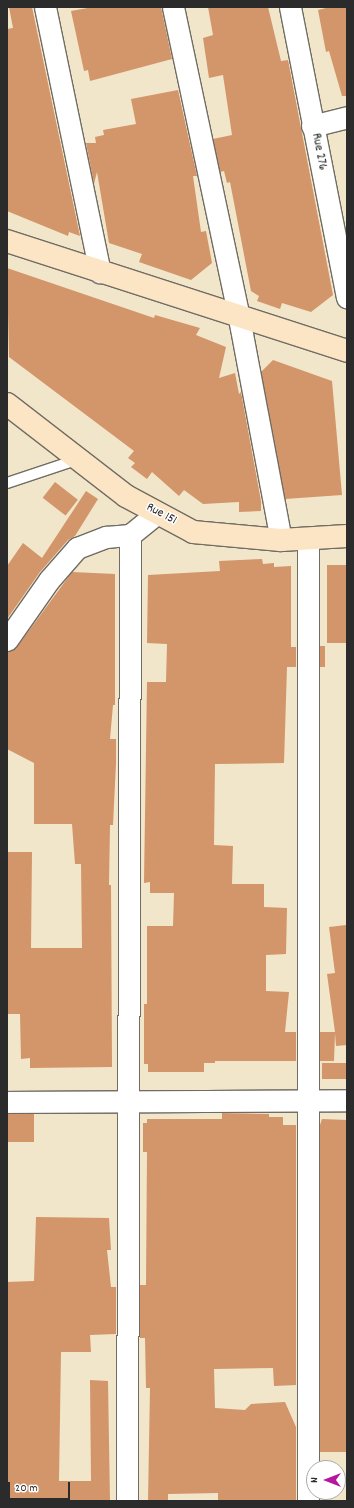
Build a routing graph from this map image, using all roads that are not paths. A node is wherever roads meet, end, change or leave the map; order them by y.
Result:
1 (45, 7) edge
2 (173, 7) edge
3 (290, 7) edge
4 (347, 117) edge
5 (312, 126) junction
6 (7, 241) edge
7 (100, 272) junction
8 (347, 297) edge
9 (240, 318) junction
10 (347, 351) edge
11 (7, 404) edge
12 (79, 459) junction
13 (7, 483) edge
14 (157, 513) junction
15 (130, 535) junction
16 (347, 536) edge
17 (281, 540) junction
18 (308, 540) junction
19 (7, 640) edge
20 (308, 1100) junction
21 (347, 1100) edge
22 (127, 1101) junction
23 (7, 1102) edge
24 (127, 1501) edge
25 (308, 1501) edge

1 - 7 street
2 - 9 street
3 - 5 street, Rue 276
4 - 5 street
5 - 8 street, Rue 276
6 - 7 main road
7 - 9 main road
9 - 10 main road
9 - 17 street
11 - 12 main road, Rue 151
12 - 13 lane
12 - 14 main road, Rue 151
14 - 15 street
14 - 17 main road, Rue 151
15 - 19 street
15 - 22 street
16 - 18 main road, Rue 151
17 - 18 main road, Rue 151
18 - 20 street
20 - 21 street
20 - 22 street
20 - 25 street
22 - 23 street
22 - 24 street

